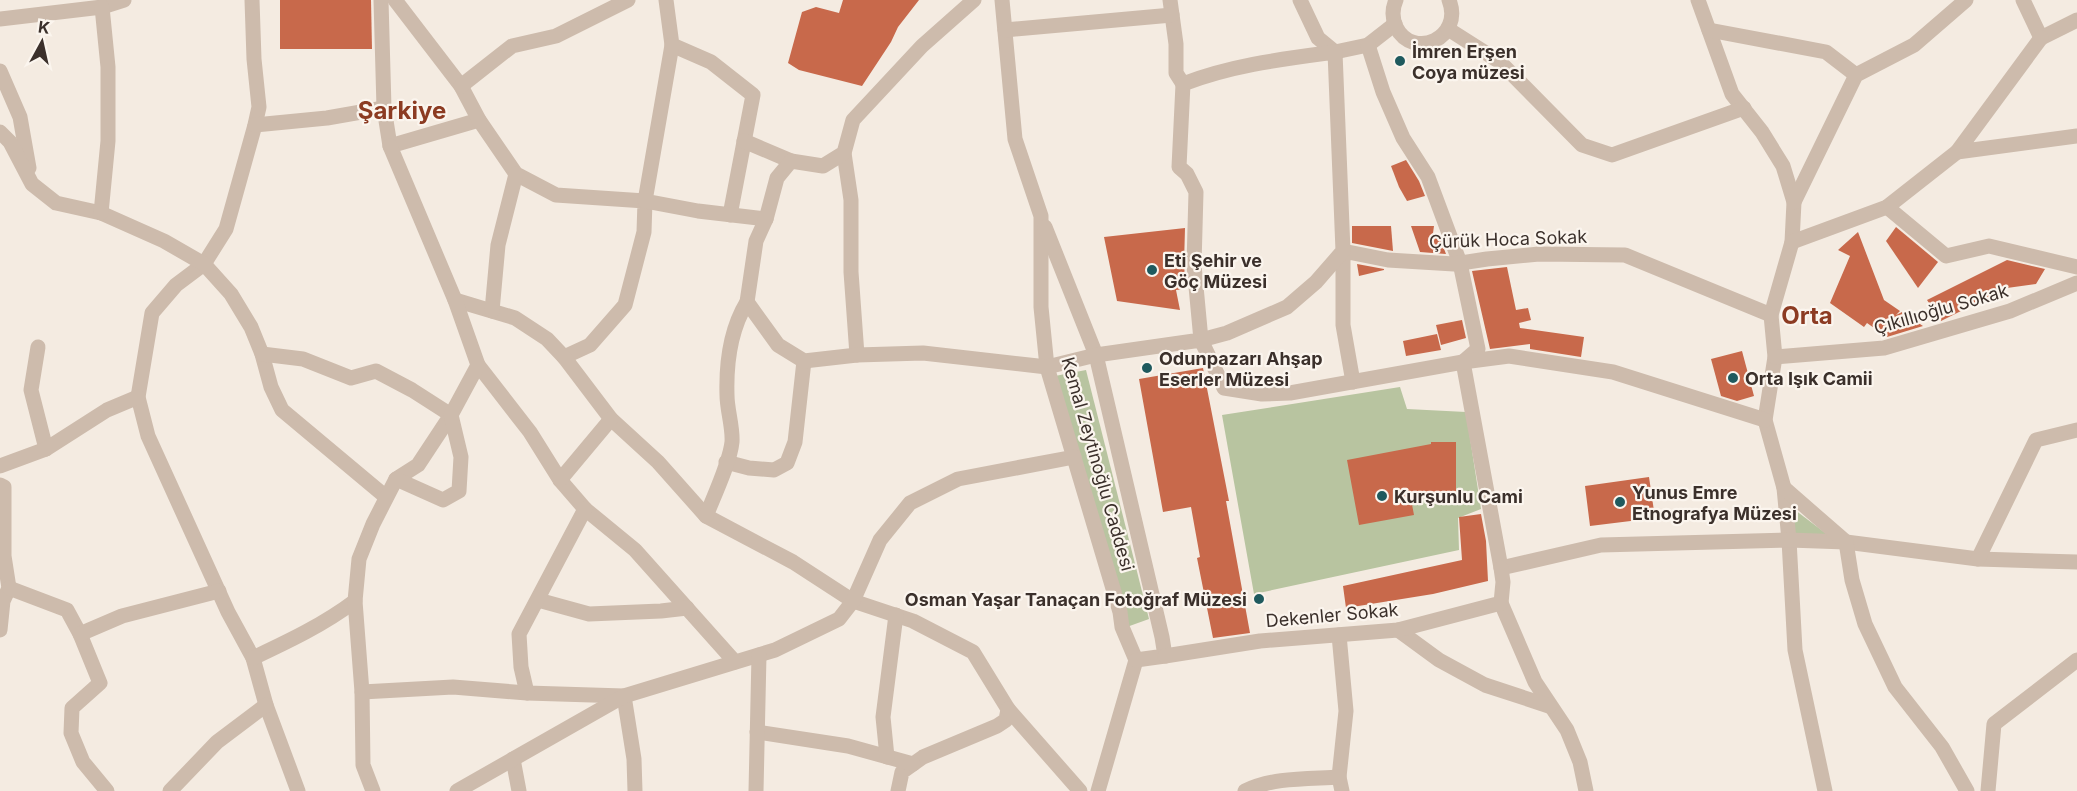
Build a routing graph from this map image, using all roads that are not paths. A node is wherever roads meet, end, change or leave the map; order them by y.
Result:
1 (124, 0) edge
2 (252, 0) edge
3 (381, 0) edge
4 (395, 0) edge
5 (628, 0) edge
6 (666, 0) edge
7 (974, 0) edge
8 (1002, 0) edge
9 (1300, 0) edge
10 (1396, 0) edge
11 (1449, 0) edge
12 (1698, 0) edge
13 (1966, 0) edge
14 (2023, 0) edge
15 (102, 7) junction
16 (1171, 7) edge
17 (0, 20) edge
18 (2077, 20) edge
19 (1395, 24) junction
20 (1448, 29) junction
21 (1005, 30) junction
22 (1709, 30) junction
23 (2041, 38) junction
24 (672, 45) junction
25 (1368, 45) junction
26 (1335, 52) junction
27 (0, 71) edge
28 (1856, 75) junction
29 (1183, 84) junction
30 (461, 86) junction
31 (384, 108) junction
32 (1744, 108) junction
33 (479, 120) junction
34 (255, 125) junction
35 (0, 132) edge
36 (2077, 136) edge
37 (744, 141) junction
38 (390, 146) junction
39 (1958, 152) junction
40 (844, 153) junction
41 (790, 161) junction
42 (516, 174) junction
43 (32, 184) junction
44 (645, 201) junction
45 (1794, 202) junction
46 (1887, 207) junction
47 (101, 213) junction
48 (730, 215) junction
49 (1041, 216) junction
50 (766, 219) junction
51 (1791, 242) junction
52 (1343, 251) junction
53 (1460, 263) junction
54 (204, 264) junction
55 (2077, 267) edge
56 (2077, 283) edge
57 (455, 300) junction
58 (747, 302) junction
59 (492, 311) junction
60 (1771, 315) junction
61 (1201, 340) junction
62 (38, 347) dead end
63 (262, 354) junction
64 (857, 354) junction
65 (1096, 355) junction
66 (564, 357) junction
67 (1775, 357) junction
68 (804, 361) junction
69 (1463, 362) junction
70 (478, 365) junction
71 (1047, 367) junction
72 (1353, 382) junction
73 (138, 397) junction
74 (451, 415) junction
75 (611, 419) junction
76 (1766, 420) junction
77 (2077, 430) edge
78 (46, 449) junction
79 (1074, 457) junction
80 (726, 462) junction
81 (0, 466) edge
82 (396, 478) junction
83 (560, 480) junction
84 (0, 485) edge
85 (1784, 488) junction
86 (386, 497) junction
87 (585, 509) junction
88 (706, 516) junction
89 (1789, 540) junction
90 (1846, 542) junction
91 (1978, 559) junction
92 (2077, 562) edge
93 (1501, 568) junction
94 (9, 588) junction
95 (219, 591) junction
96 (538, 600) junction
97 (355, 601) junction
98 (853, 601) junction
99 (1500, 603) junction
100 (687, 608) junction
101 (896, 615) junction
102 (0, 630) edge
103 (1398, 630) junction
104 (80, 634) junction
105 (1339, 635) junction
106 (759, 655) junction
107 (1166, 656) junction
108 (253, 658) junction
109 (1136, 660) junction
110 (2077, 660) edge
111 (735, 662) junction
112 (362, 692) junction
113 (527, 693) junction
114 (624, 696) junction
115 (266, 705) junction
116 (1549, 706) junction
117 (1008, 709) junction
118 (757, 732) junction
119 (887, 757) junction
120 (513, 759) junction
121 (913, 764) junction
122 (1340, 784) edge
123 (107, 791) edge
124 (170, 791) edge
125 (298, 791) edge
126 (373, 791) edge
127 (457, 791) edge
128 (519, 791) edge
129 (635, 791) edge
130 (756, 791) edge
131 (898, 791) edge
132 (1080, 791) edge
133 (1098, 791) edge
134 (1245, 791) edge
135 (1586, 791) edge
136 (1825, 791) edge
137 (1967, 791) edge
138 (1988, 791) edge

1 - 15 street
2 - 34 street
3 - 31 street
4 - 30 street
5 - 30 street
6 - 24 street
7 - 40 street
8 - 21 street, Kemal Zeytinoğlu Caddesi
9 - 26 street
10 - 19 street
11 - 20 street
12 - 22 street
13 - 28 street
14 - 23 street
15 - 17 street
15 - 47 street
16 - 21 street
16 - 29 street
18 - 23 street
19 - 20 street
19 - 25 street
20 - 32 street
21 - 49 street, Kemal Zeytinoğlu Caddesi
22 - 28 street
22 - 32 street
23 - 39 street
24 - 37 street
24 - 44 street
25 - 26 street
25 - 53 street
26 - 29 street
26 - 52 street
27 - 43 street
28 - 45 street
29 - 61 street
30 - 33 street
31 - 34 street
31 - 38 street
32 - 45 street
33 - 38 street
33 - 42 street
34 - 54 street
35 - 43 street
36 - 39 street
37 - 41 street
37 - 48 street
38 - 57 street
39 - 46 street
40 - 41 street
40 - 64 street
41 - 50 street
42 - 44 street
42 - 59 street
43 - 47 street
44 - 48 street
44 - 66 street
45 - 51 street
46 - 51 street
46 - 55 street
47 - 54 street
48 - 50 street
49 - 65 street
49 - 71 street, Kemal Zeytinoğlu Caddesi
50 - 58 street
51 - 60 street
52 - 53 street, Çürük Hoca Sokak
52 - 61 street
52 - 72 street
53 - 60 street, Çürük Hoca Sokak
53 - 69 street
54 - 63 street
54 - 73 street
56 - 67 street, Çıkıllıoğlu Sokak
57 - 59 street
57 - 70 street
58 - 68 street
58 - 80 street
59 - 66 street
60 - 67 street
61 - 65 street
61 - 72 street
62 - 78 street
63 - 74 street
63 - 86 street
64 - 68 street
64 - 71 street
65 - 71 street
65 - 107 street
66 - 75 street
67 - 76 street
68 - 80 street
69 - 72 street
69 - 76 street
69 - 93 street
70 - 74 street
70 - 83 street
71 - 79 street, Kemal Zeytinoğlu Caddesi
73 - 78 street
73 - 95 street
74 - 82 street
74 - 82 street
75 - 83 street
75 - 88 street
76 - 85 street
77 - 91 street
78 - 81 street
79 - 98 street
79 - 109 street, Kemal Zeytinoğlu Caddesi
80 - 88 street
82 - 86 street
83 - 87 street
84 - 94 street
85 - 89 street
85 - 90 street
86 - 97 street
87 - 96 street
87 - 100 street
88 - 98 street
89 - 90 street
89 - 93 street
89 - 136 street
90 - 91 street
90 - 137 street
91 - 92 street
93 - 99 street
94 - 102 street
94 - 104 street
95 - 104 street
95 - 108 street
96 - 100 street
96 - 113 street
97 - 108 street
97 - 112 street
98 - 101 street
98 - 106 street
99 - 103 street, Dekenler Sokak
99 - 116 street
100 - 111 street
101 - 117 street
101 - 119 street
103 - 105 street, Dekenler Sokak
103 - 116 street
104 - 123 street
105 - 107 street, Dekenler Sokak
105 - 122 street
106 - 111 street
106 - 118 street
107 - 109 street, Dekenler Sokak
108 - 115 street
109 - 133 street
110 - 138 street
111 - 114 street
112 - 113 street
112 - 126 street
113 - 114 street
114 - 120 street
114 - 129 street
115 - 124 street
115 - 125 street
116 - 135 street
117 - 121 street
117 - 132 street
118 - 119 street
118 - 130 street
119 - 121 street
120 - 127 street
120 - 128 street
121 - 131 street
122 - 134 street

